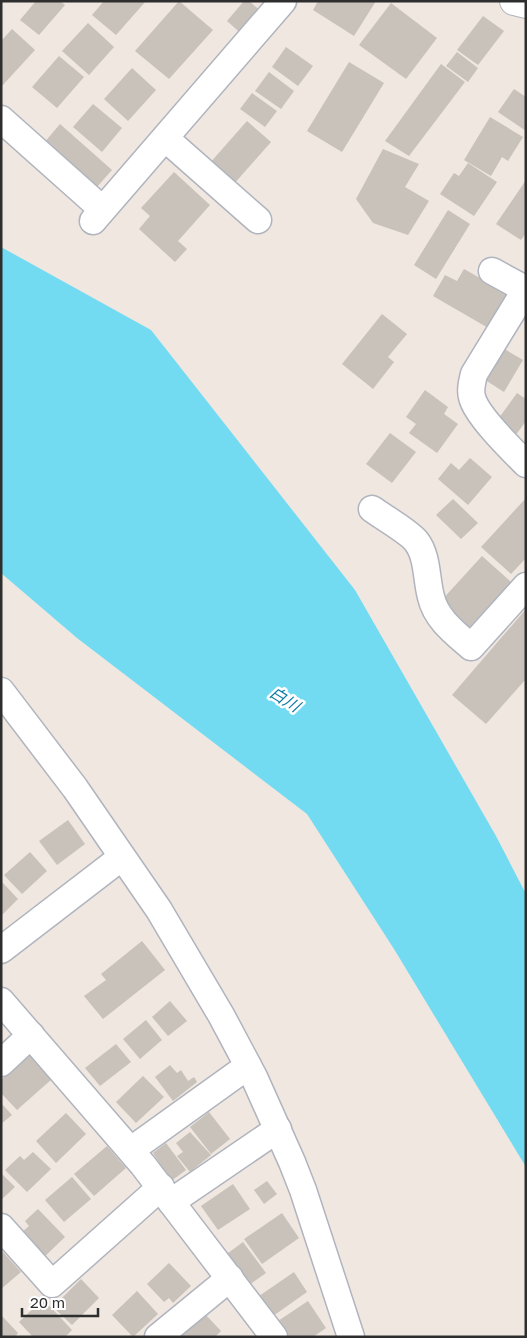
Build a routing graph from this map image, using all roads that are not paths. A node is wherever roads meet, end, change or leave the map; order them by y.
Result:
1 (283, 1) edge
2 (514, 1) edge
3 (526, 4) edge
4 (1, 119) edge
5 (165, 138) junction
6 (258, 220) dead end
7 (492, 271) dead end
8 (526, 289) edge
9 (526, 464) edge
10 (372, 509) dead end
11 (526, 586) edge
12 (1, 691) edge
13 (122, 857) junction
14 (1, 950) edge
15 (1, 1001) edge
16 (31, 1035) junction
17 (1, 1063) edge
18 (248, 1066) junction
19 (278, 1129) junction
20 (131, 1150) junction
21 (166, 1194) junction
22 (1, 1227) edge
23 (230, 1278) junction
24 (158, 1337) edge
25 (274, 1337) edge
26 (350, 1337) edge

1 - 5 street
2 - 3 main road
4 - 5 street
5 - 6 street
7 - 8 street
8 - 9 street
10 - 11 street
12 - 13 street
13 - 14 street
13 - 18 street
15 - 16 street
16 - 17 street
16 - 20 street
18 - 19 street
18 - 20 street
19 - 21 street
19 - 26 street
20 - 21 street
21 - 22 street
21 - 23 street
23 - 24 street
23 - 25 street

